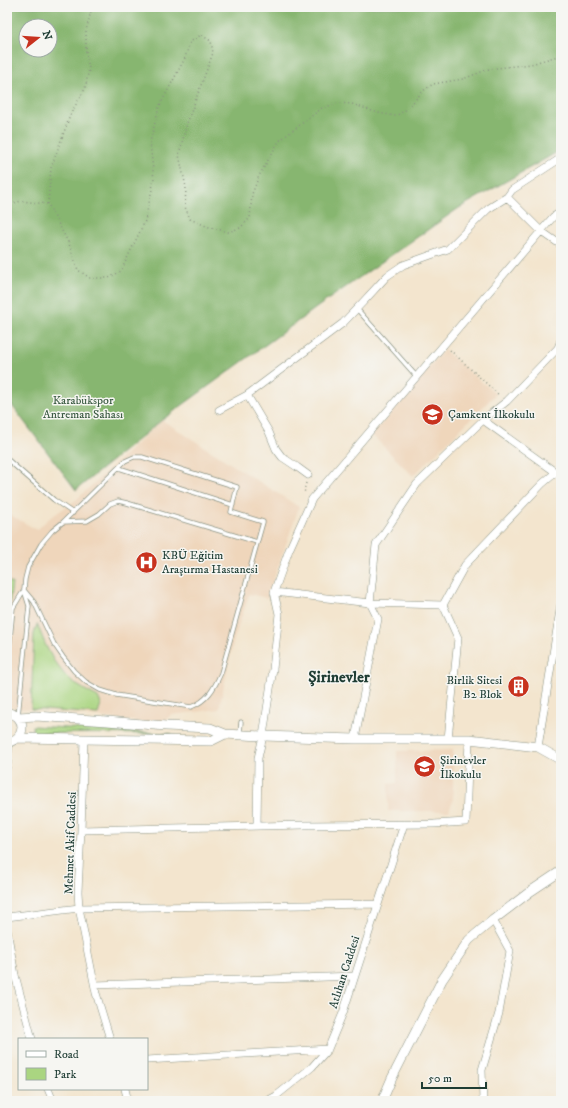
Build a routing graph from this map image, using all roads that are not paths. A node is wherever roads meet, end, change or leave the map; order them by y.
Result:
1 (561, 158) edge
2 (506, 197) junction
3 (561, 212) edge
4 (541, 231) junction
5 (561, 245) edge
6 (357, 309) junction
7 (561, 340) edge
8 (417, 377) junction
9 (246, 395) junction
10 (219, 410) dead end
11 (483, 420) junction
12 (7, 459) edge
13 (119, 468) junction
14 (559, 472) edge
15 (308, 475) road end
16 (233, 505) junction
17 (73, 513) junction
18 (63, 522) junction
19 (257, 542) junction
20 (24, 590) junction
21 (274, 592) junction
22 (370, 603) junction
23 (561, 604) edge
24 (443, 605) junction
25 (7, 671) edge
26 (7, 713) edge
27 (18, 717) junction
28 (241, 722) dead end
29 (225, 734) junction
30 (240, 735) junction
31 (264, 736) junction
32 (355, 739) junction
33 (448, 739) junction
34 (469, 739) junction
35 (11, 740) edge
36 (84, 740) junction
37 (538, 747) junction
38 (561, 760) edge
39 (7, 766) edge
40 (404, 824) junction
41 (256, 826) junction
42 (82, 830) junction
43 (561, 871) edge
44 (378, 904) junction
45 (79, 908) junction
46 (7, 917) edge
47 (493, 920) junction
48 (7, 930) edge
49 (355, 976) junction
50 (95, 985) junction
51 (32, 1038) edge
52 (110, 1038) edge
53 (328, 1049) junction
54 (148, 1060) edge
55 (48, 1090) edge
56 (125, 1090) edge
57 (380, 1100) edge
58 (53, 1101) edge
59 (128, 1101) edge
60 (267, 1101) edge
61 (483, 1101) edge

1 - 2 street
2 - 4 street
2 - 6 street
3 - 4 street
4 - 5 street
4 - 8 street
6 - 8 lane
6 - 9 street
7 - 11 street
8 - 21 street
9 - 10 street
9 - 15 street
11 - 14 street
11 - 22 street
12 - 17 lane
13 - 16 lane
13 - 16 lane
13 - 17 lane
14 - 24 street
16 - 19 lane
17 - 18 lane
18 - 19 lane
18 - 20 lane
19 - 20 lane
20 - 25 lane
20 - 27 lane
21 - 22 street
21 - 31 street
22 - 24 street
22 - 32 street
23 - 37 street
24 - 33 street
26 - 27 street
27 - 29 street
27 - 35 street
28 - 30 lane
29 - 30 street
29 - 36 street
30 - 31 street
31 - 32 street
31 - 41 street
32 - 33 street
33 - 34 street
34 - 37 street
34 - 40 street
35 - 36 street
35 - 39 street
36 - 42 street, Mehmet Akif Caddesi
37 - 38 street
40 - 41 street
40 - 44 street, Atlıhan Caddesi
41 - 42 street
42 - 45 street, Mehmet Akif Caddesi
43 - 47 street
44 - 45 street
44 - 49 street, Atlıhan Caddesi
45 - 46 street
45 - 50 street, Mehmet Akif Caddesi
47 - 57 street
47 - 61 street
48 - 51 street
49 - 50 street
49 - 53 street, Atlıhan Caddesi
50 - 52 street, Mehmet Akif Caddesi
53 - 54 street
53 - 60 street, Atlıhan Caddesi
55 - 58 street
56 - 59 street

